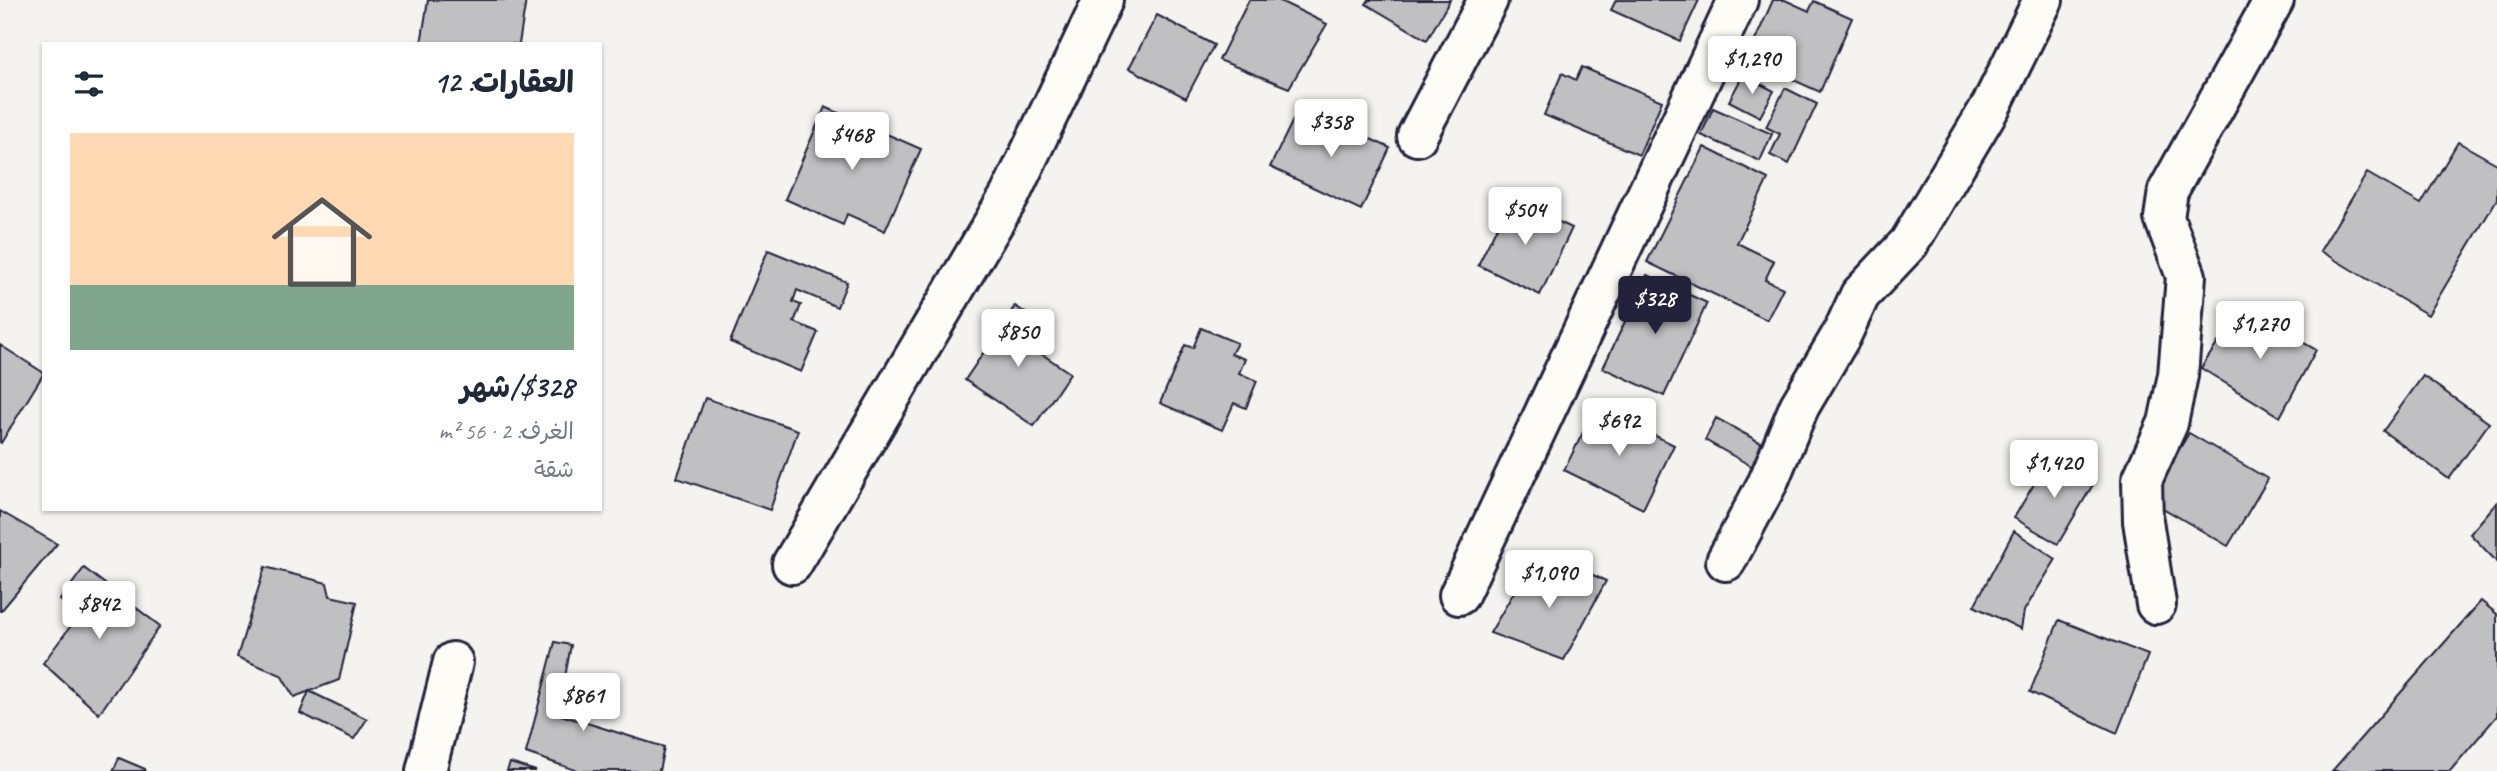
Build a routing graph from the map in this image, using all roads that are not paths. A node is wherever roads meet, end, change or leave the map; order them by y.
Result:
1 (1103, 0) edge
2 (1488, 0) edge
3 (1738, 0) edge
4 (2043, 0) edge
5 (2274, 0) edge
6 (1418, 136) dead end
7 (1726, 561) dead end
8 (792, 564) dead end
9 (1459, 595) dead end
10 (2156, 604) dead end
11 (453, 662) dead end
12 (426, 771) edge

1 - 8 street
2 - 6 street
3 - 9 street
4 - 7 street
5 - 10 street
11 - 12 street

